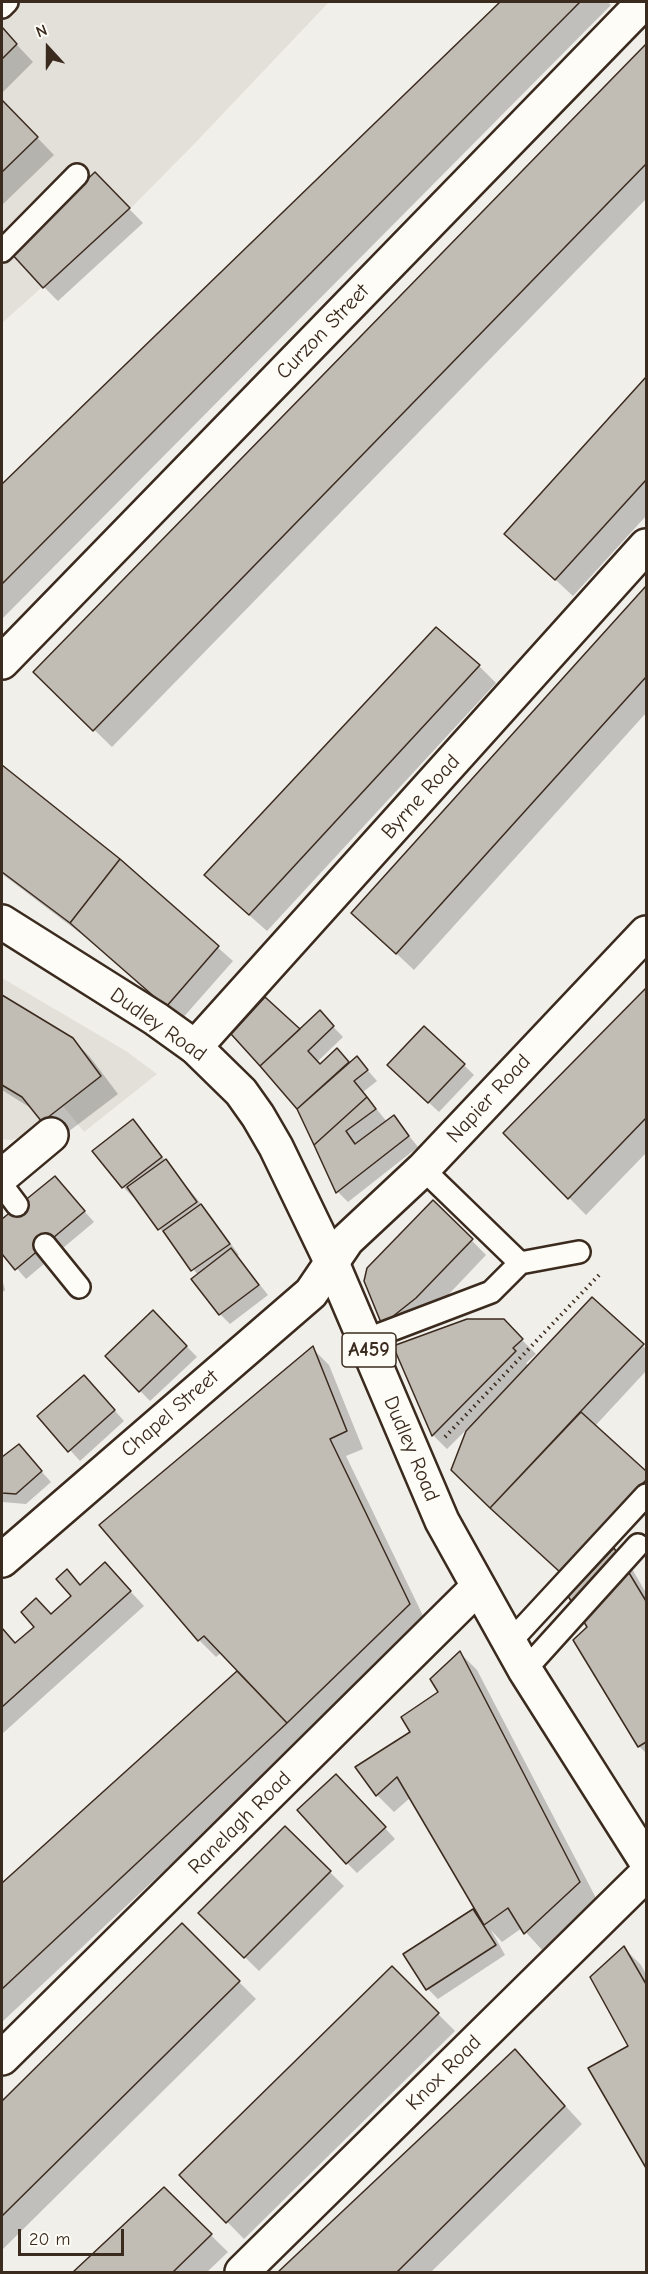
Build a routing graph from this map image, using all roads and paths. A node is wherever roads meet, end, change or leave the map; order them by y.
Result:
1 (8, 2) edge
2 (644, 2) edge
3 (2, 7) edge
4 (77, 175) dead end
5 (2, 251) edge
6 (646, 546) edge
7 (2, 662) edge
8 (2, 922) edge
9 (646, 933) edge
10 (195, 1047) junction
11 (51, 1135) dead end
12 (423, 1169) junction
13 (3, 1175) edge
14 (18, 1205) dead end
15 (45, 1245) dead end
16 (579, 1252) dead end
17 (332, 1263) junction
18 (520, 1263) junction
19 (600, 1274) dead end
20 (79, 1287) dead end
21 (365, 1340) junction
22 (417, 1466) junction
23 (646, 1495) edge
24 (638, 1545) dead end
25 (2, 1560) edge
26 (478, 1587) junction
27 (517, 1656) junction
28 (645, 1858) edge
29 (2, 2058) edge
30 (242, 2272) edge

1 - 3 lane
2 - 7 street, Curzon Street
4 - 5 lane
6 - 10 street, Byrne Road
8 - 10 street, Dudley Road / A459
9 - 12 street, Napier Road
10 - 17 street, Dudley Road / A459
11 - 13 street
12 - 17 street, Napier Road
12 - 18 lane
13 - 14 lane
15 - 20 lane
16 - 18 lane
17 - 21 street, Dudley Road / A459
17 - 25 street, Chapel Street
18 - 21 lane
19 - 22 path
21 - 22 street, Dudley Road / A459
22 - 26 street, Dudley Road / A459
23 - 27 lane
24 - 27 lane
26 - 27 street, Dudley Road / A459
26 - 29 street, Ranelagh Road
27 - 28 street, Dudley Road / A459
28 - 30 street, Knox Road

